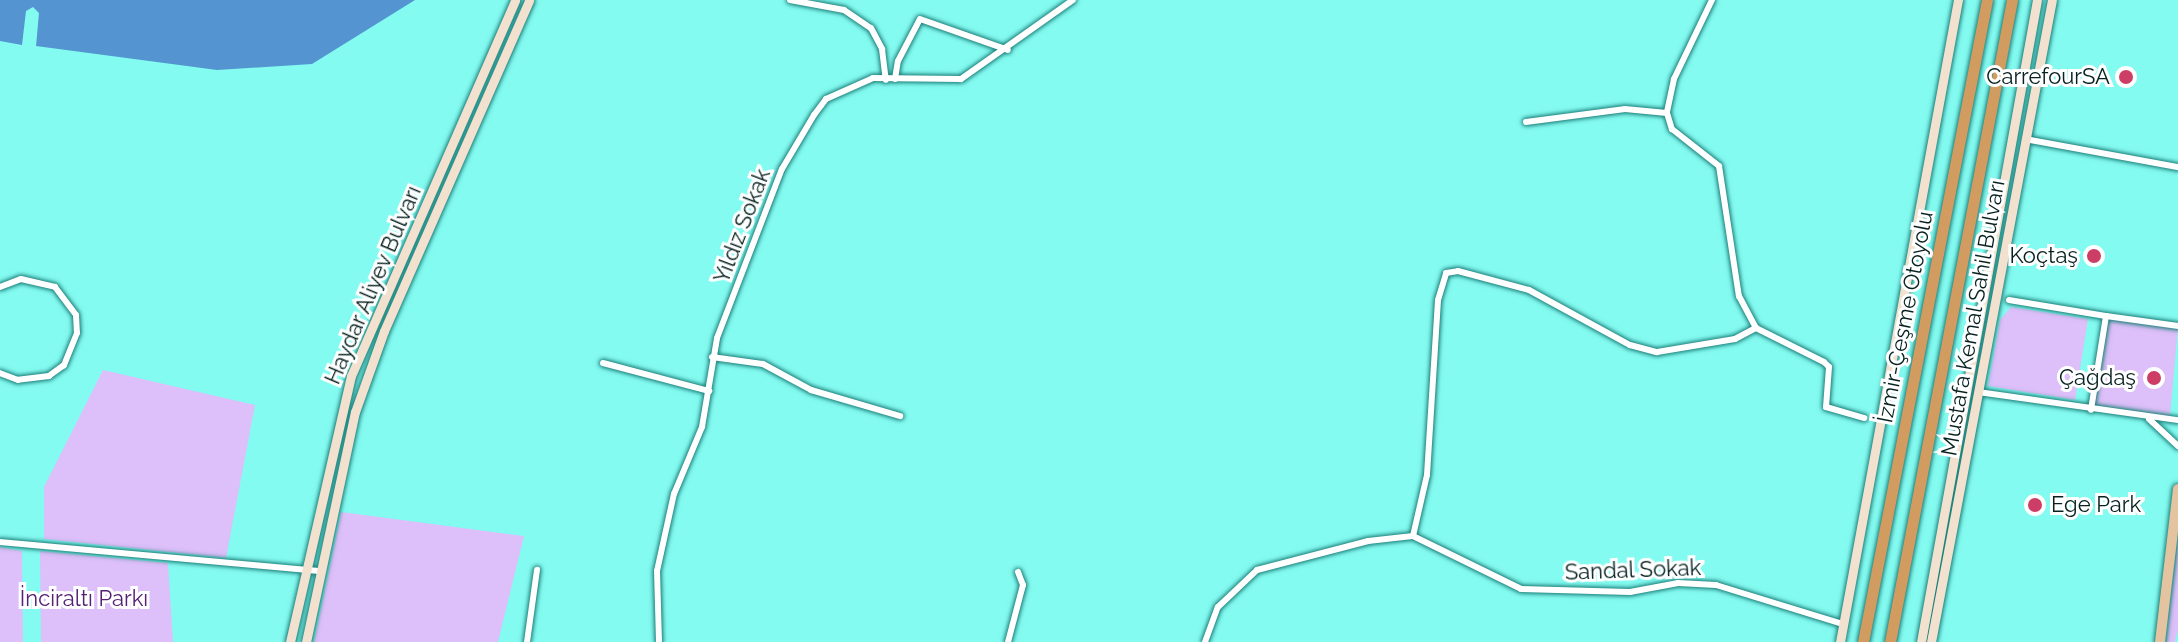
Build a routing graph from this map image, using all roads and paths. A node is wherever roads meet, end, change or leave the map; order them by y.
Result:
1 (515, 0) edge
2 (529, 0) edge
3 (790, 0) edge
4 (1073, 0) edge
5 (1712, 0) edge
6 (1958, 0) edge
7 (1987, 0) edge
8 (2012, 0) edge
9 (2037, 0) edge
10 (2052, 0) edge
11 (1008, 50) junction
12 (895, 79) junction
13 (886, 80) junction
14 (1667, 113) junction
15 (1526, 122) dead end
16 (2022, 138) junction
17 (2178, 167) edge
18 (0, 287) edge
19 (2009, 300) dead end
20 (2106, 316) junction
21 (2178, 326) edge
22 (1756, 328) junction
23 (712, 357) junction
24 (603, 363) dead end
25 (0, 373) edge
26 (709, 391) junction
27 (1978, 392) junction
28 (2091, 410) junction
29 (900, 416) dead end
30 (1864, 418) dead end
31 (2149, 419) junction
32 (2178, 420) edge
33 (2178, 446) edge
34 (2178, 489) edge
35 (2176, 522) edge
36 (1413, 536) junction
37 (0, 542) edge
38 (304, 569) junction
39 (537, 570) dead end
40 (319, 571) junction
41 (1018, 572) dead end
42 (1843, 624) junction
43 (290, 642) edge
44 (306, 642) edge
45 (527, 642) edge
46 (659, 642) edge
47 (1008, 642) edge
48 (1205, 642) edge
49 (1840, 642) edge
50 (1863, 642) edge
51 (1890, 642) edge
52 (1921, 642) edge
53 (1931, 642) edge
54 (2160, 642) edge

1 - 38 main road, Haydar Aliyev Bulvarı
2 - 40 main road, Haydar Aliyev Bulvarı
3 - 13 street
4 - 11 street, Yıldız Sokak
5 - 14 street
6 - 42 main road
7 - 50 highway, İzmir-Çeşme Otoyolu
8 - 51 highway, İzmir-Çeşme Otoyolu
9 - 52 main road, Mustafa Kemal Sahil Bulvarı
10 - 16 main road, Mustafa Kemal Sahil Bulvarı
11 - 12 street, Yıldız Sokak
11 - 12 street
12 - 13 street, Yıldız Sokak
13 - 23 street, Yıldız Sokak
14 - 15 street
14 - 22 street
16 - 17 street
16 - 27 main road, Mustafa Kemal Sahil Bulvarı
18 - 25 street
19 - 20 street
20 - 21 street
20 - 28 street
22 - 30 street
22 - 36 street
23 - 26 street, Yıldız Sokak
23 - 29 street
24 - 26 street
26 - 46 street, Yıldız Sokak
27 - 28 street
27 - 53 main road, Mustafa Kemal Sahil Bulvarı
28 - 31 street
31 - 32 street
31 - 33 street
34 - 35 main road
35 - 54 main road
36 - 42 street, Sandal Sokak
36 - 48 street
37 - 38 street
38 - 40 street
38 - 43 main road, Haydar Aliyev Bulvarı
39 - 45 street
40 - 44 main road, Haydar Aliyev Bulvarı
41 - 47 street
42 - 49 main road

